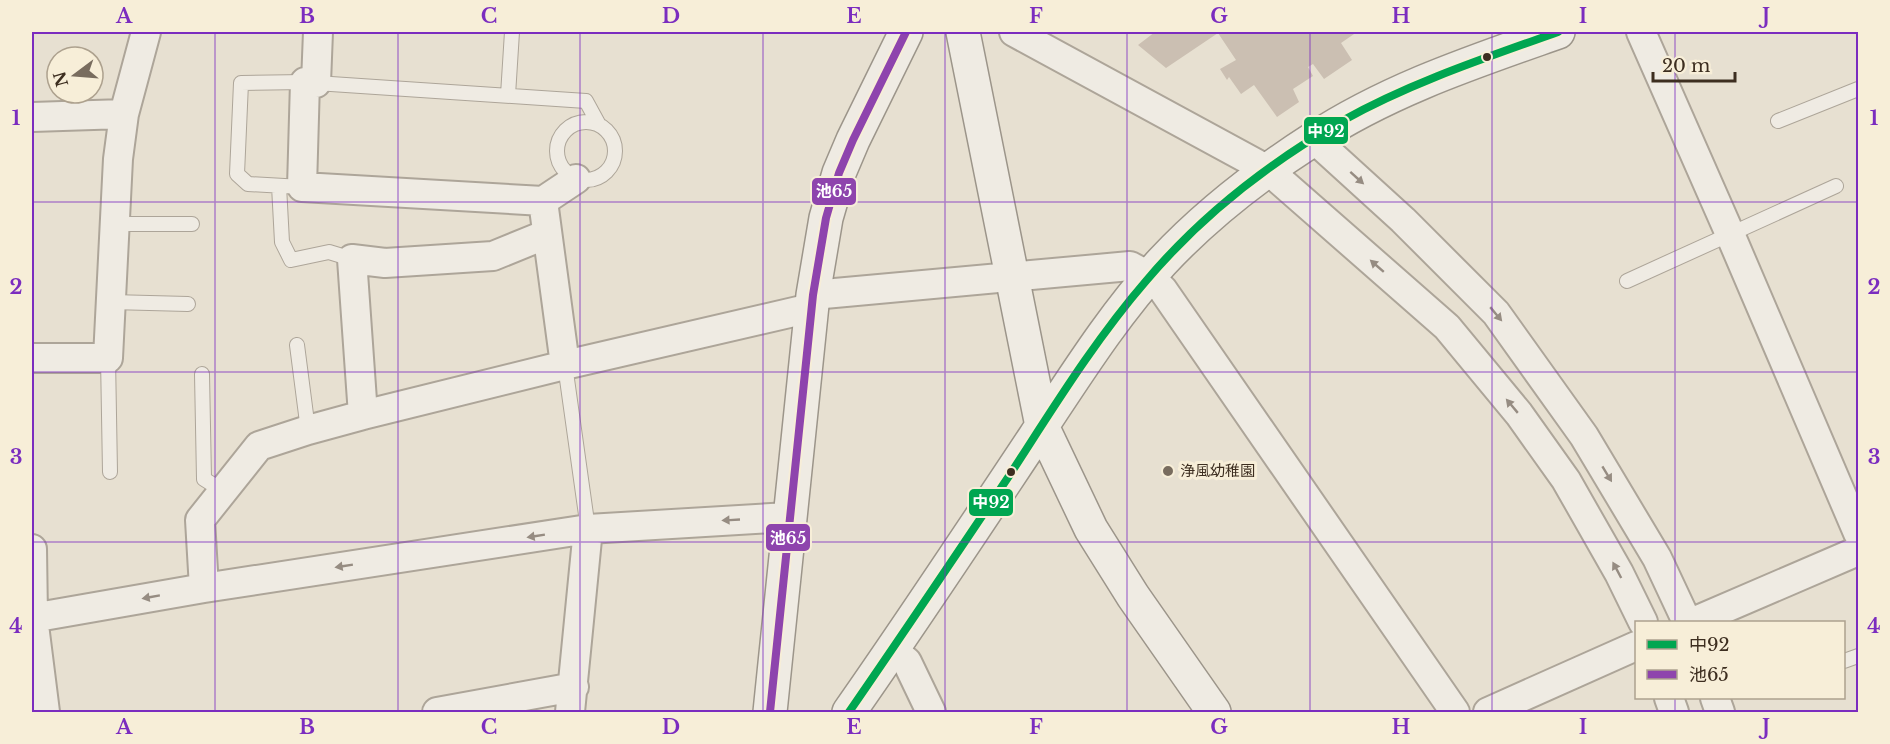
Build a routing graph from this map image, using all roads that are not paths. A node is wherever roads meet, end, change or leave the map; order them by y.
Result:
1 (146, 32) edge
2 (318, 32) edge
3 (512, 32) edge
4 (906, 32) edge
5 (963, 32) edge
6 (1014, 32) edge
7 (1558, 32) edge
8 (1641, 32) edge
9 (1515, 38) edge
10 (311, 82) junction
11 (1858, 89) edge
12 (508, 95) junction
13 (124, 114) junction
14 (32, 117) edge
15 (1778, 121) dead end
16 (598, 123) junction
17 (1314, 139) junction
18 (1268, 170) junction
19 (576, 179) junction
20 (1836, 186) dead end
21 (291, 187) junction
22 (543, 201) junction
23 (115, 224) junction
24 (192, 224) dead end
25 (547, 234) junction
26 (1730, 234) junction
27 (352, 259) junction
28 (1011, 276) junction
29 (1149, 276) junction
30 (1627, 281) dead end
31 (111, 302) junction
32 (812, 302) junction
33 (188, 304) dead end
34 (297, 345) dead end
35 (32, 358) edge
36 (108, 358) junction
37 (565, 365) junction
38 (202, 374) dead end
39 (363, 416) junction
40 (1042, 426) junction
41 (308, 430) junction
42 (110, 472) dead end
43 (223, 491) junction
44 (789, 517) junction
45 (588, 529) junction
46 (1858, 533) edge
47 (32, 549) edge
48 (1858, 551) edge
49 (204, 588) junction
50 (32, 617) edge
51 (1642, 621) edge
52 (1687, 621) edge
53 (1695, 621) edge
54 (1635, 646) edge
55 (893, 650) junction
56 (572, 700) edge
57 (45, 712) edge
58 (437, 712) edge
59 (770, 712) edge
60 (849, 712) edge
61 (931, 712) edge
62 (1214, 712) edge
63 (1455, 712) edge
64 (1488, 712) edge

1 - 13 street
2 - 10 street
3 - 12 lane
4 - 32 street
5 - 28 street
6 - 18 street
7 - 9 street
8 - 26 street
9 - 17 street
10 - 12 lane
10 - 21 street
10 - 21 lane
11 - 15 lane
12 - 16 lane
13 - 14 street
13 - 23 street
16 - 19 lane
16 - 19 lane
17 - 18 street
17 -> 52 street
18 - 29 street
51 -> 18 street
19 - 22 street
20 - 26 lane
21 - 22 street
21 - 27 lane
22 - 25 street
23 - 24 lane
23 - 31 street
25 - 27 street
25 - 37 street
26 - 30 lane
26 - 46 street
27 - 39 street
28 - 29 street
28 - 32 street
28 - 40 street
29 - 40 street
29 - 63 street
31 - 33 lane
31 - 36 street
32 - 37 street
32 - 44 street
34 - 41 lane
35 - 36 street
36 - 42 lane
37 - 39 street
37 - 45 lane
38 - 43 lane
39 - 41 street
40 - 55 street
40 - 62 street
41 - 43 street
43 - 49 street
44 -> 45 street
44 - 59 street
45 -> 49 street
45 - 56 street
47 - 50 street
48 - 53 street
49 -> 50 street
50 - 57 street
54 - 64 street
55 - 60 street
55 - 61 street
56 - 58 street

